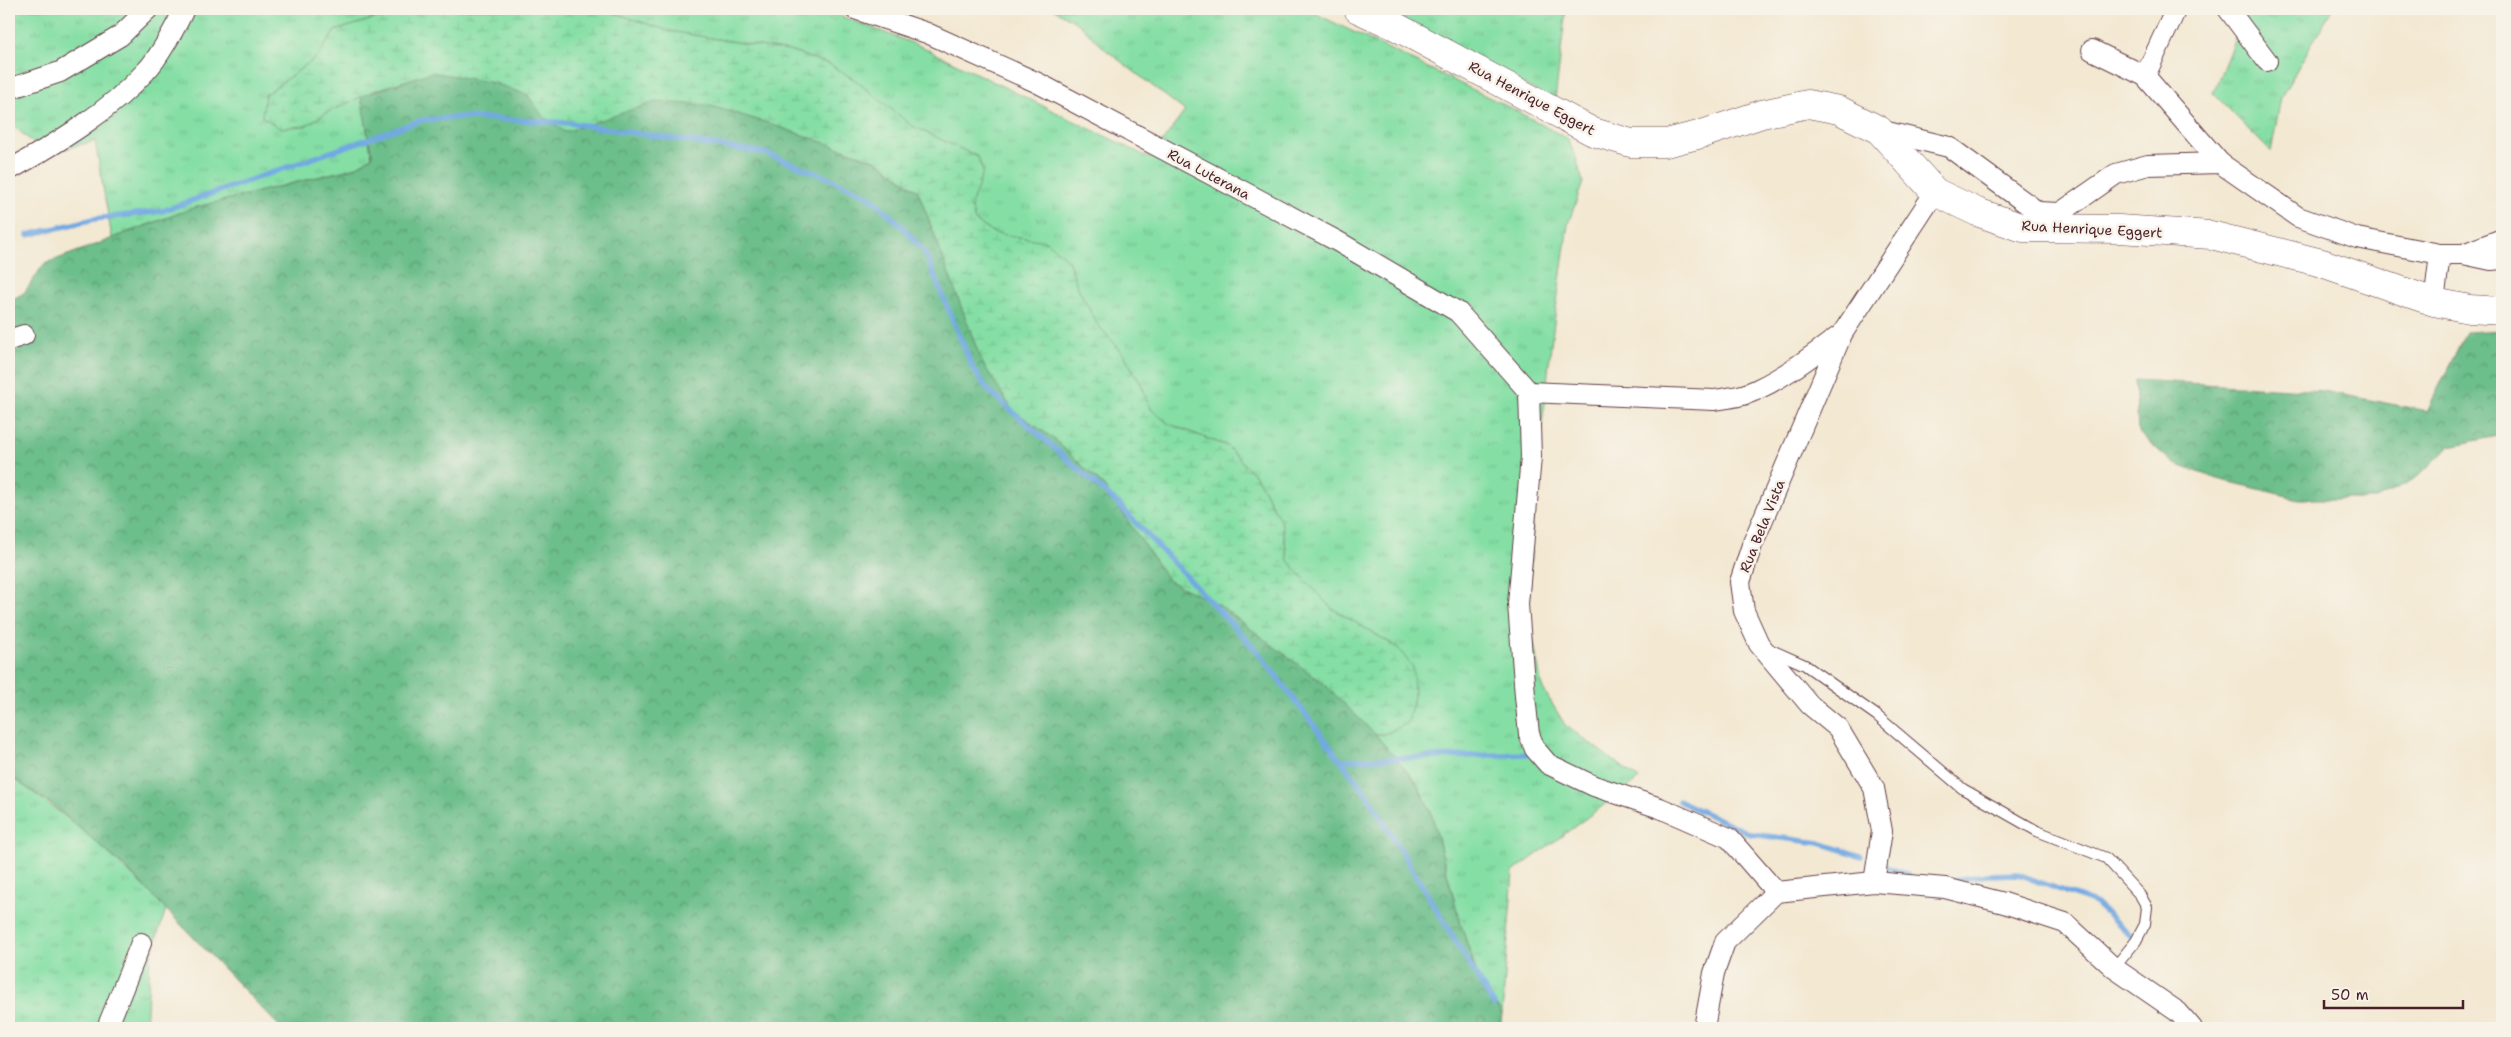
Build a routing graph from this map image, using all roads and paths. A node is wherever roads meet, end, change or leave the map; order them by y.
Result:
1 (148, 9) edge
2 (184, 9) edge
3 (855, 9) edge
4 (1358, 9) edge
5 (2176, 9) edge
6 (2228, 9) edge
7 (2092, 50) dead end
8 (2267, 61) dead end
9 (2145, 76) junction
10 (9, 89) edge
11 (1879, 130) junction
12 (2220, 163) junction
13 (9, 170) edge
14 (1935, 192) junction
15 (2502, 239) edge
16 (2440, 254) junction
17 (2464, 254) junction
18 (2502, 258) edge
19 (2434, 302) junction
20 (2502, 311) edge
21 (1842, 334) junction
22 (1528, 392) junction
23 (1758, 644) junction
24 (1874, 882) junction
25 (1776, 892) junction
26 (141, 943) dead end
27 (2114, 968) junction
28 (106, 1028) edge
29 (1704, 1028) edge
30 (2192, 1028) edge

1 - 10 street
2 - 13 street
3 - 22 street, Rua Luterana
4 - 11 street, Rua Henrique Eggert
5 - 9 street
6 - 8 street
7 - 9 street
9 - 12 street
11 - 12 street
11 - 14 street, Rua Henrique Eggert
12 - 16 street
14 - 19 street, Rua Henrique Eggert
14 - 21 street, Rua Bela Vista
15 - 17 street
16 - 17 street
16 - 19 street
17 - 18 street
19 - 20 street, Rua Henrique Eggert
21 - 22 street
21 - 23 street, Rua Bela Vista
22 - 25 street
23 - 24 street, Rua Bela Vista
23 - 27 lane
24 - 25 street
24 - 27 street
25 - 29 street
26 - 28 street
27 - 30 street

